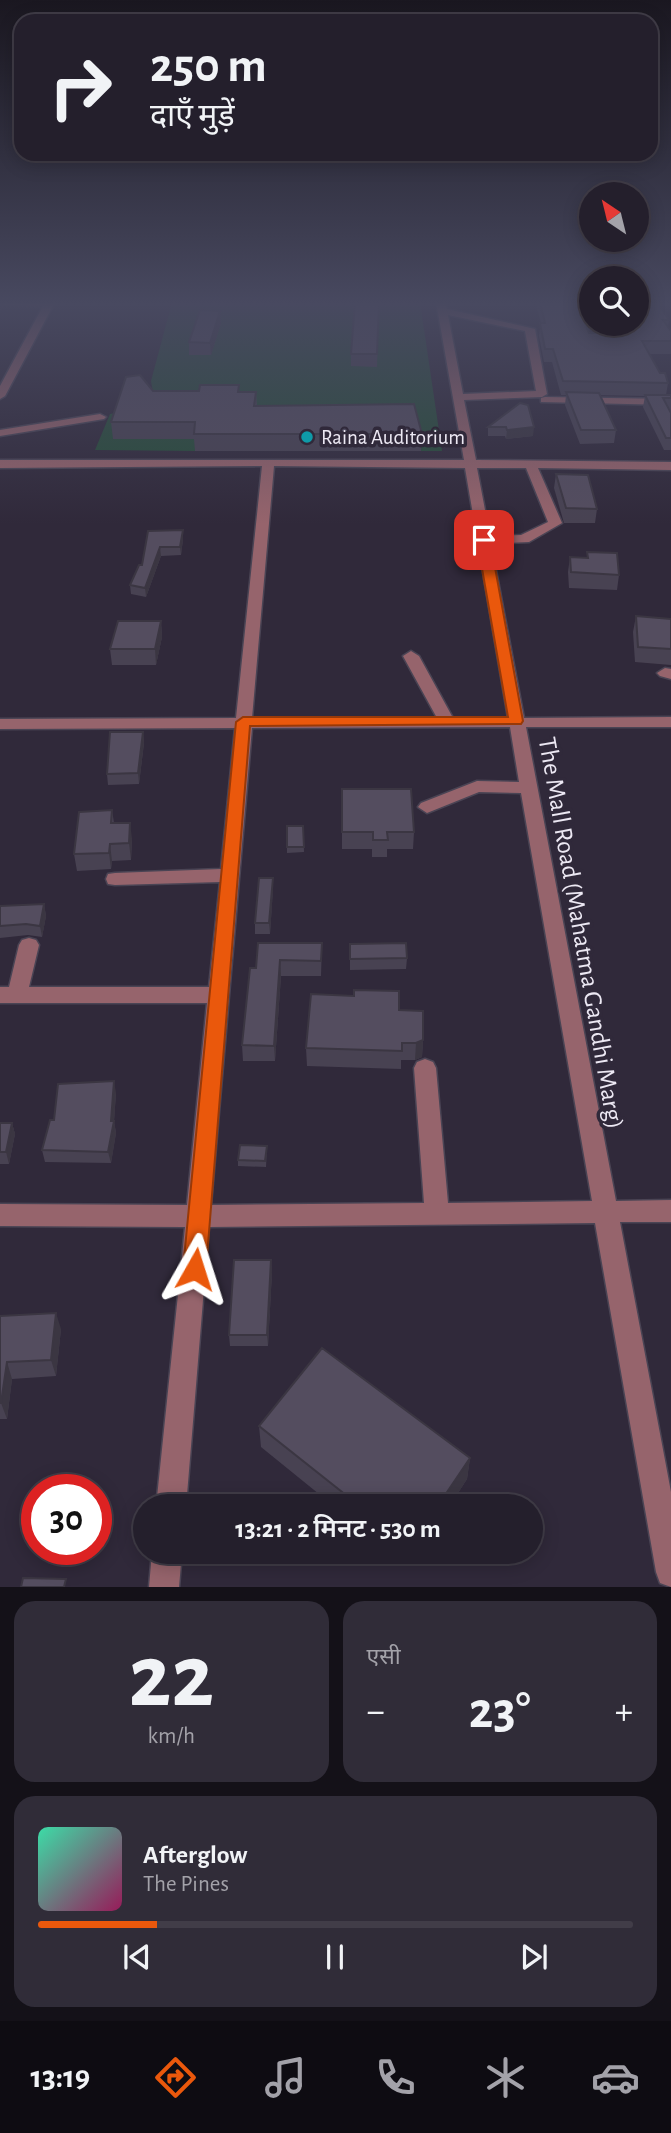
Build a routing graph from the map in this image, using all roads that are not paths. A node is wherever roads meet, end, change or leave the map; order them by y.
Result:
1 (455, 376) edge
2 (539, 376) edge
3 (3, 383) edge
4 (0, 396) edge
5 (459, 397) junction
6 (545, 400) dead end
7 (671, 402) edge
8 (100, 417) dead end
9 (0, 433) edge
10 (268, 462) junction
11 (0, 464) edge
12 (531, 465) junction
13 (472, 466) junction
14 (671, 466) edge
15 (484, 540) junction
16 (411, 656) dead end
17 (447, 721) junction
18 (516, 721) junction
19 (243, 722) junction
20 (671, 722) edge
21 (0, 724) edge
22 (528, 788) junction
23 (427, 807) dead end
24 (230, 875) junction
25 (115, 879) dead end
26 (29, 945) dead end
27 (8, 995) edge
28 (219, 995) junction
29 (425, 1068) dead end
30 (671, 1211) edge
31 (438, 1212) junction
32 (604, 1212) junction
33 (0, 1215) edge
34 (200, 1216) junction
35 (173, 1494) edge
36 (166, 1564) edge
37 (671, 1573) edge
38 (163, 1587) edge

1 - 5 street, The Mall Road (Mahatma Gandhi Marg)
2 - 5 street
3 - 4 street
5 - 13 street, The Mall Road (Mahatma Gandhi Marg)
6 - 7 street
8 - 9 street
10 - 11 street
10 - 13 street
10 - 19 street
12 - 13 street
12 - 14 street
12 - 15 street
13 - 15 street, The Mall Road (Mahatma Gandhi Marg)
15 - 18 street, The Mall Road (Mahatma Gandhi Marg)
16 - 17 street
17 - 18 street
17 - 19 street
18 - 20 street
18 - 22 street, The Mall Road (Mahatma Gandhi Marg)
19 - 21 street
19 - 24 street
22 - 23 street
22 - 32 street, The Mall Road (Mahatma Gandhi Marg)
24 - 25 street
24 - 28 street
26 - 27 street
27 - 28 street
28 - 34 street
29 - 31 street
30 - 32 street
31 - 32 street
31 - 34 street
32 - 37 street, The Mall Road (Mahatma Gandhi Marg)
33 - 34 street
34 - 35 street
36 - 38 street

